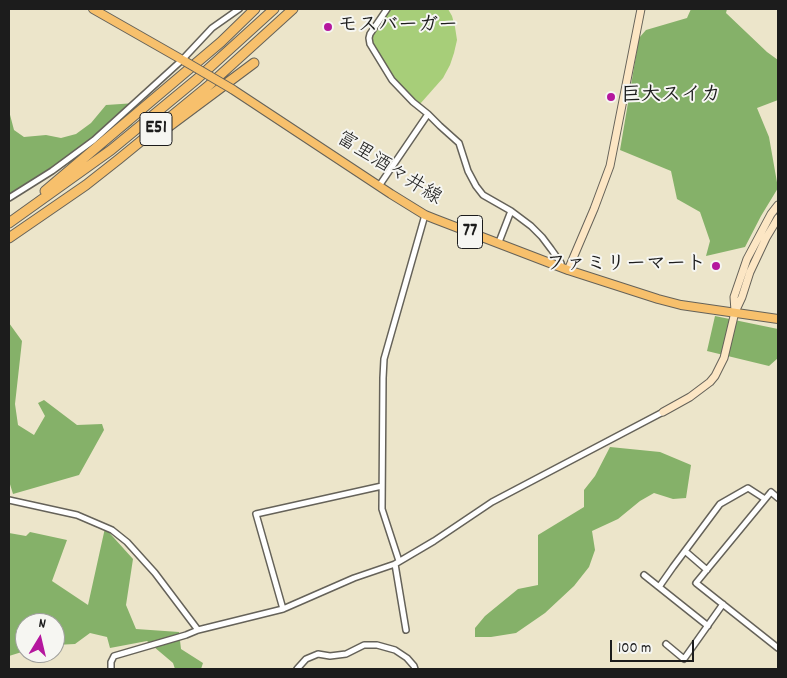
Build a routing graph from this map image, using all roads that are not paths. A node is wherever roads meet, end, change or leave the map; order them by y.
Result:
1 (93, 9) edge
2 (239, 9) edge
3 (255, 9) edge
4 (274, 9) edge
5 (293, 9) edge
6 (387, 9) edge
7 (641, 9) edge
8 (184, 61) junction
9 (254, 64) dead end
10 (428, 114) junction
11 (119, 159) junction
12 (378, 186) junction
13 (9, 198) edge
14 (778, 205) edge
15 (511, 211) junction
16 (425, 215) junction
17 (778, 218) edge
18 (10, 222) edge
19 (9, 238) edge
20 (498, 242) junction
21 (564, 268) junction
22 (735, 312) junction
23 (778, 319) edge
24 (663, 412) joint
25 (382, 486) junction
26 (778, 498) edge
27 (765, 499) junction
28 (9, 500) edge
29 (685, 551) junction
30 (397, 562) junction
31 (707, 570) junction
32 (644, 575) dead end
33 (659, 587) junction
34 (723, 604) junction
35 (283, 609) junction
36 (708, 626) junction
37 (198, 630) junction
38 (406, 630) dead end
39 (666, 644) dead end
40 (778, 648) edge
41 (111, 669) edge
42 (297, 669) edge
43 (415, 669) edge

1 - 8 main road, 富里酒々井線 / 77
2 - 8 street
3 - 18 highway
4 - 18 highway, E51
5 - 11 highway, E51
6 - 10 street
7 - 21 street
8 - 12 main road, 富里酒々井線 / 77, bridge
8 - 13 street
9 - 11 highway
10 - 12 street
10 - 15 street
11 - 19 highway, E51
12 - 16 main road, 富里酒々井線 / 77
14 - 22 street
15 - 20 street
15 - 21 street
16 - 20 main road, 富里酒々井線 / 77
16 - 25 street
17 - 22 street
20 - 21 main road, 富里酒々井線 / 77
21 - 22 main road, 富里酒々井線 / 77
22 - 23 main road, 富里酒々井線 / 77
22 - 24 street
24 - 30 street
25 - 30 street
25 - 35 street
26 - 27 street
27 - 29 street
27 - 31 street
28 - 37 street
29 - 31 street
29 - 33 street
30 - 35 street
30 - 38 street
31 - 34 street
32 - 33 street
33 - 36 street
34 - 36 street
34 - 40 street
35 - 37 street
36 - 39 street
37 - 41 street
42 - 43 street

